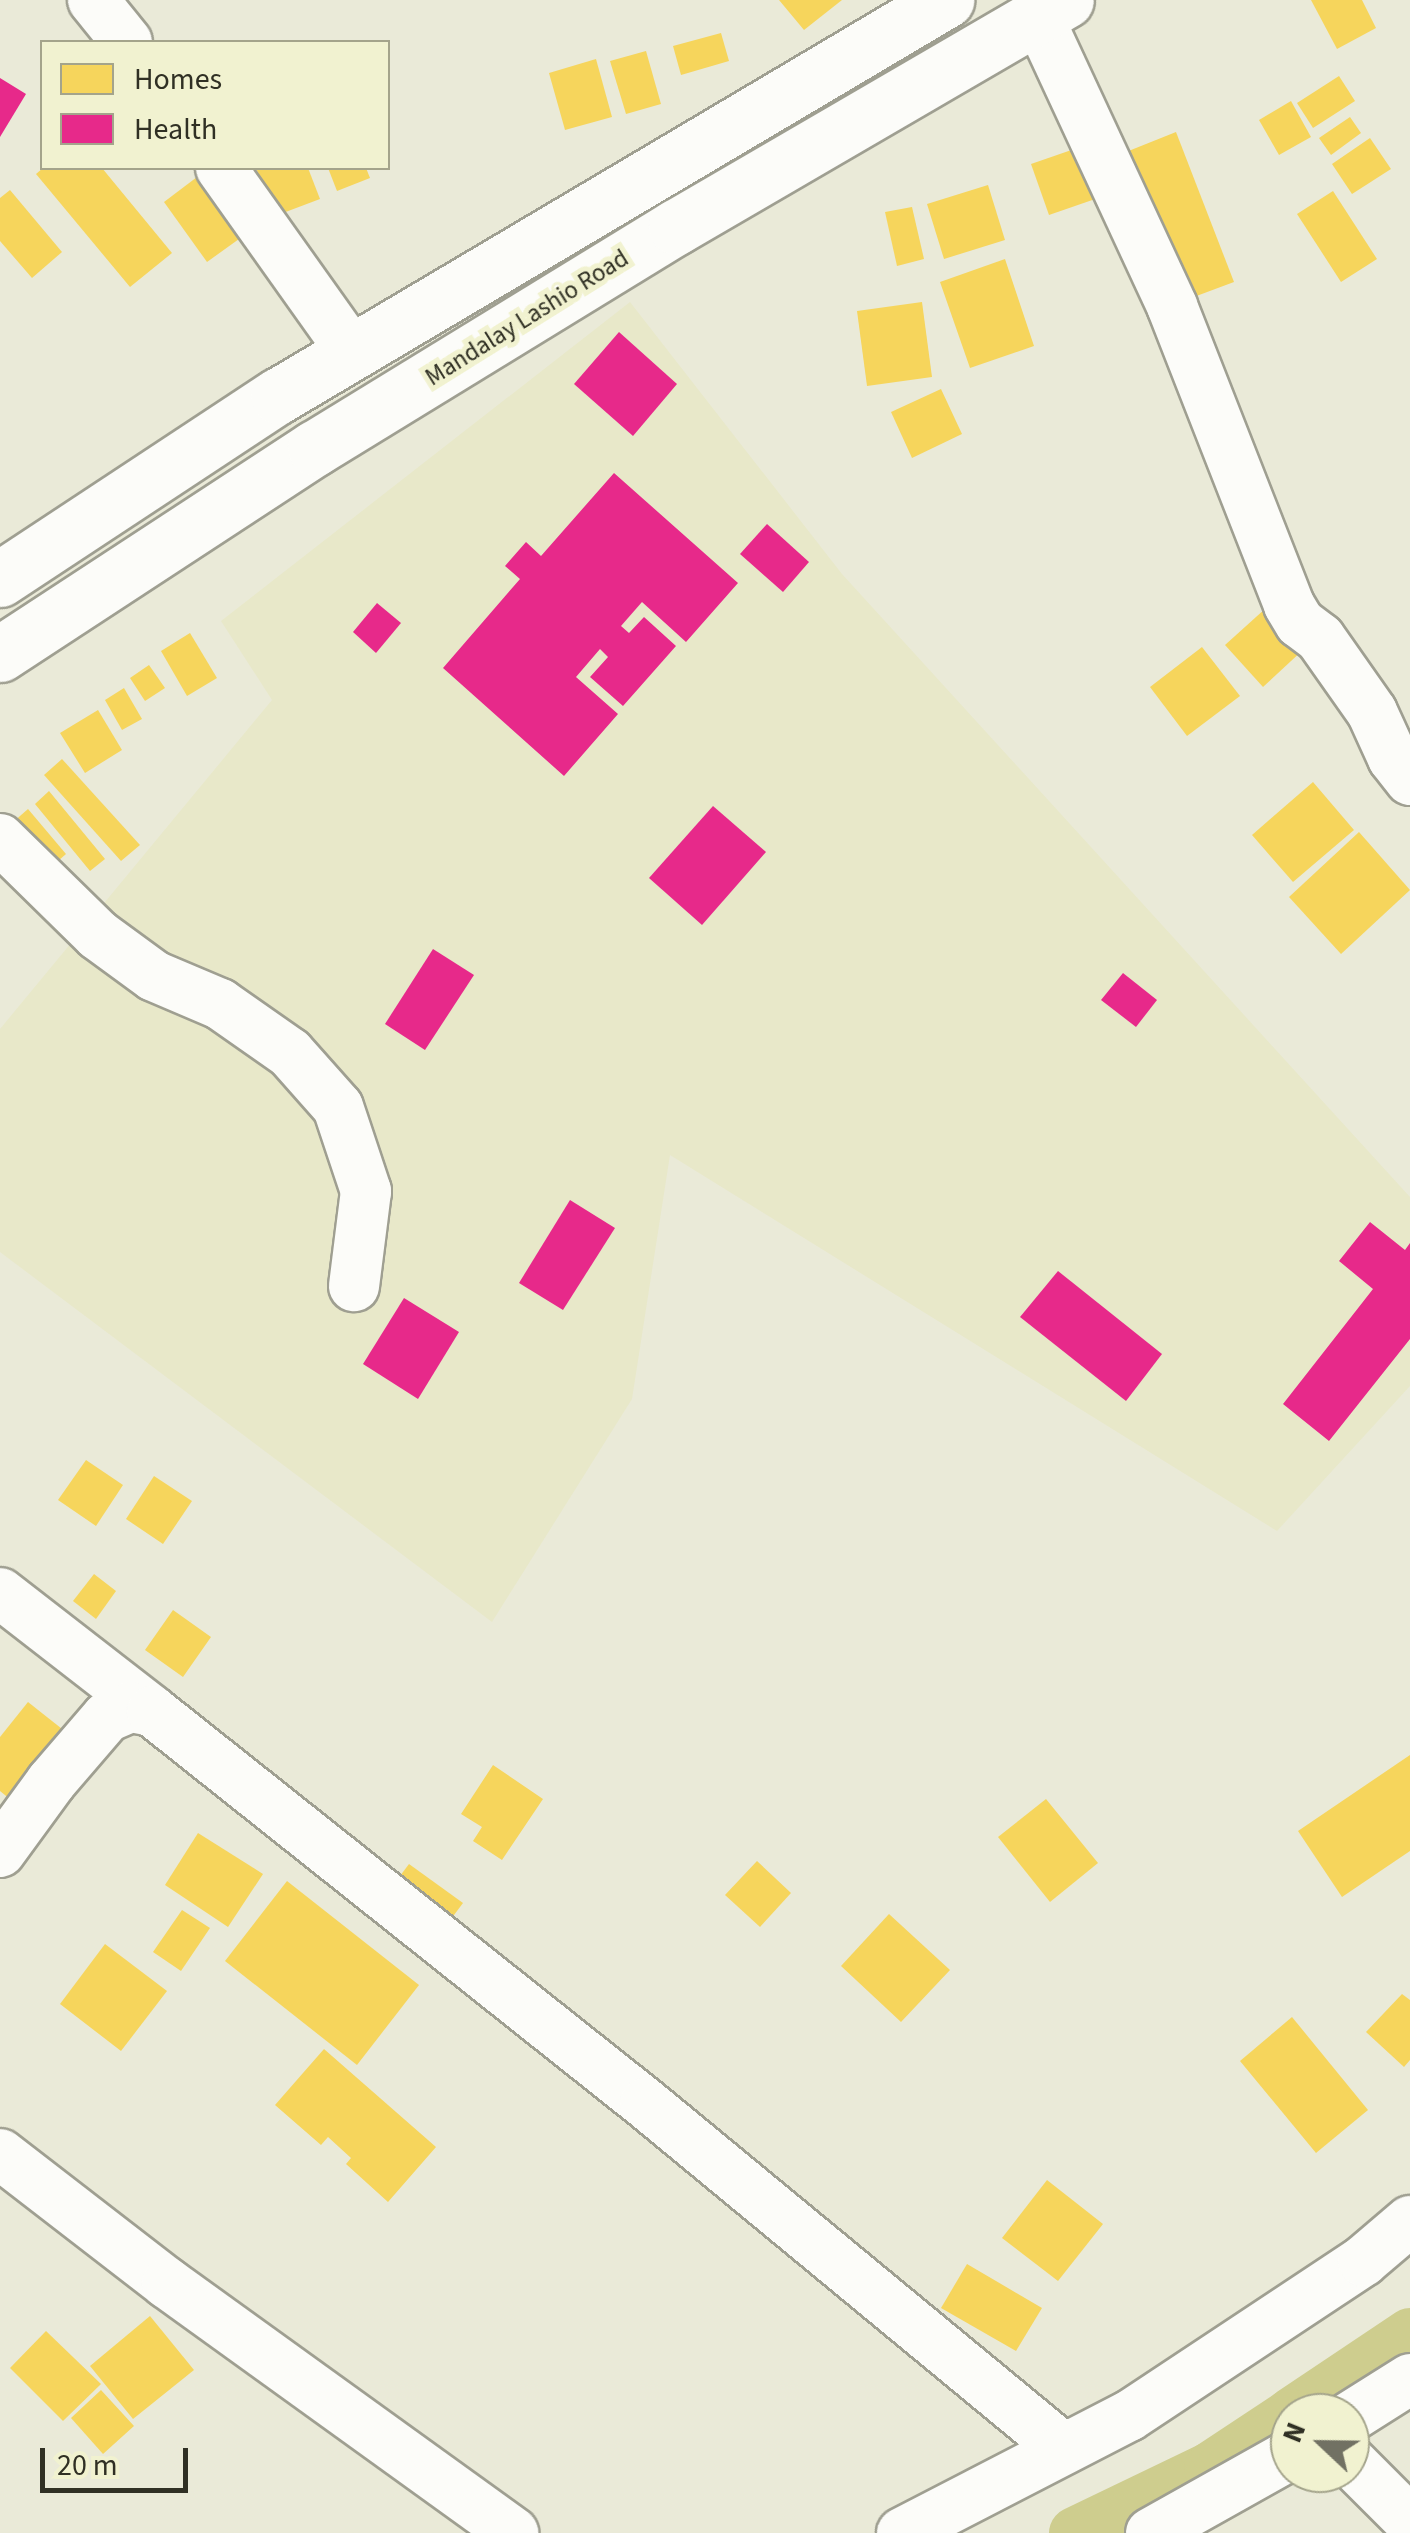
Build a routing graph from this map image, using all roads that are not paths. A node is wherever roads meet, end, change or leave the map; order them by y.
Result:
1 (94, 0) edge
2 (946, 0) edge
3 (1052, 9) edge
4 (124, 40) edge
5 (222, 170) edge
6 (352, 352) junction
7 (0, 579) edge
8 (0, 654) edge
9 (1410, 780) edge
10 (0, 839) edge
11 (354, 1286) dead end
12 (0, 1594) edge
13 (152, 1711) junction
14 (0, 1852) edge
15 (0, 2154) edge
16 (1410, 2220) edge
17 (1410, 2379) edge
18 (1370, 2404) edge
19 (1064, 2449) junction
20 (1270, 2466) edge
21 (1370, 2481) edge
22 (1410, 2521) edge
23 (513, 2533) edge
24 (902, 2533) edge
25 (1151, 2533) edge

1 - 4 street
2 - 6 highway
3 - 8 highway, Mandalay Lashio Road
3 - 9 street
5 - 6 street
6 - 7 highway
10 - 11 street
12 - 13 street
13 - 14 street
13 - 19 street
15 - 23 street
16 - 19 street
17 - 18 street
19 - 24 street
20 - 25 street
21 - 22 street

